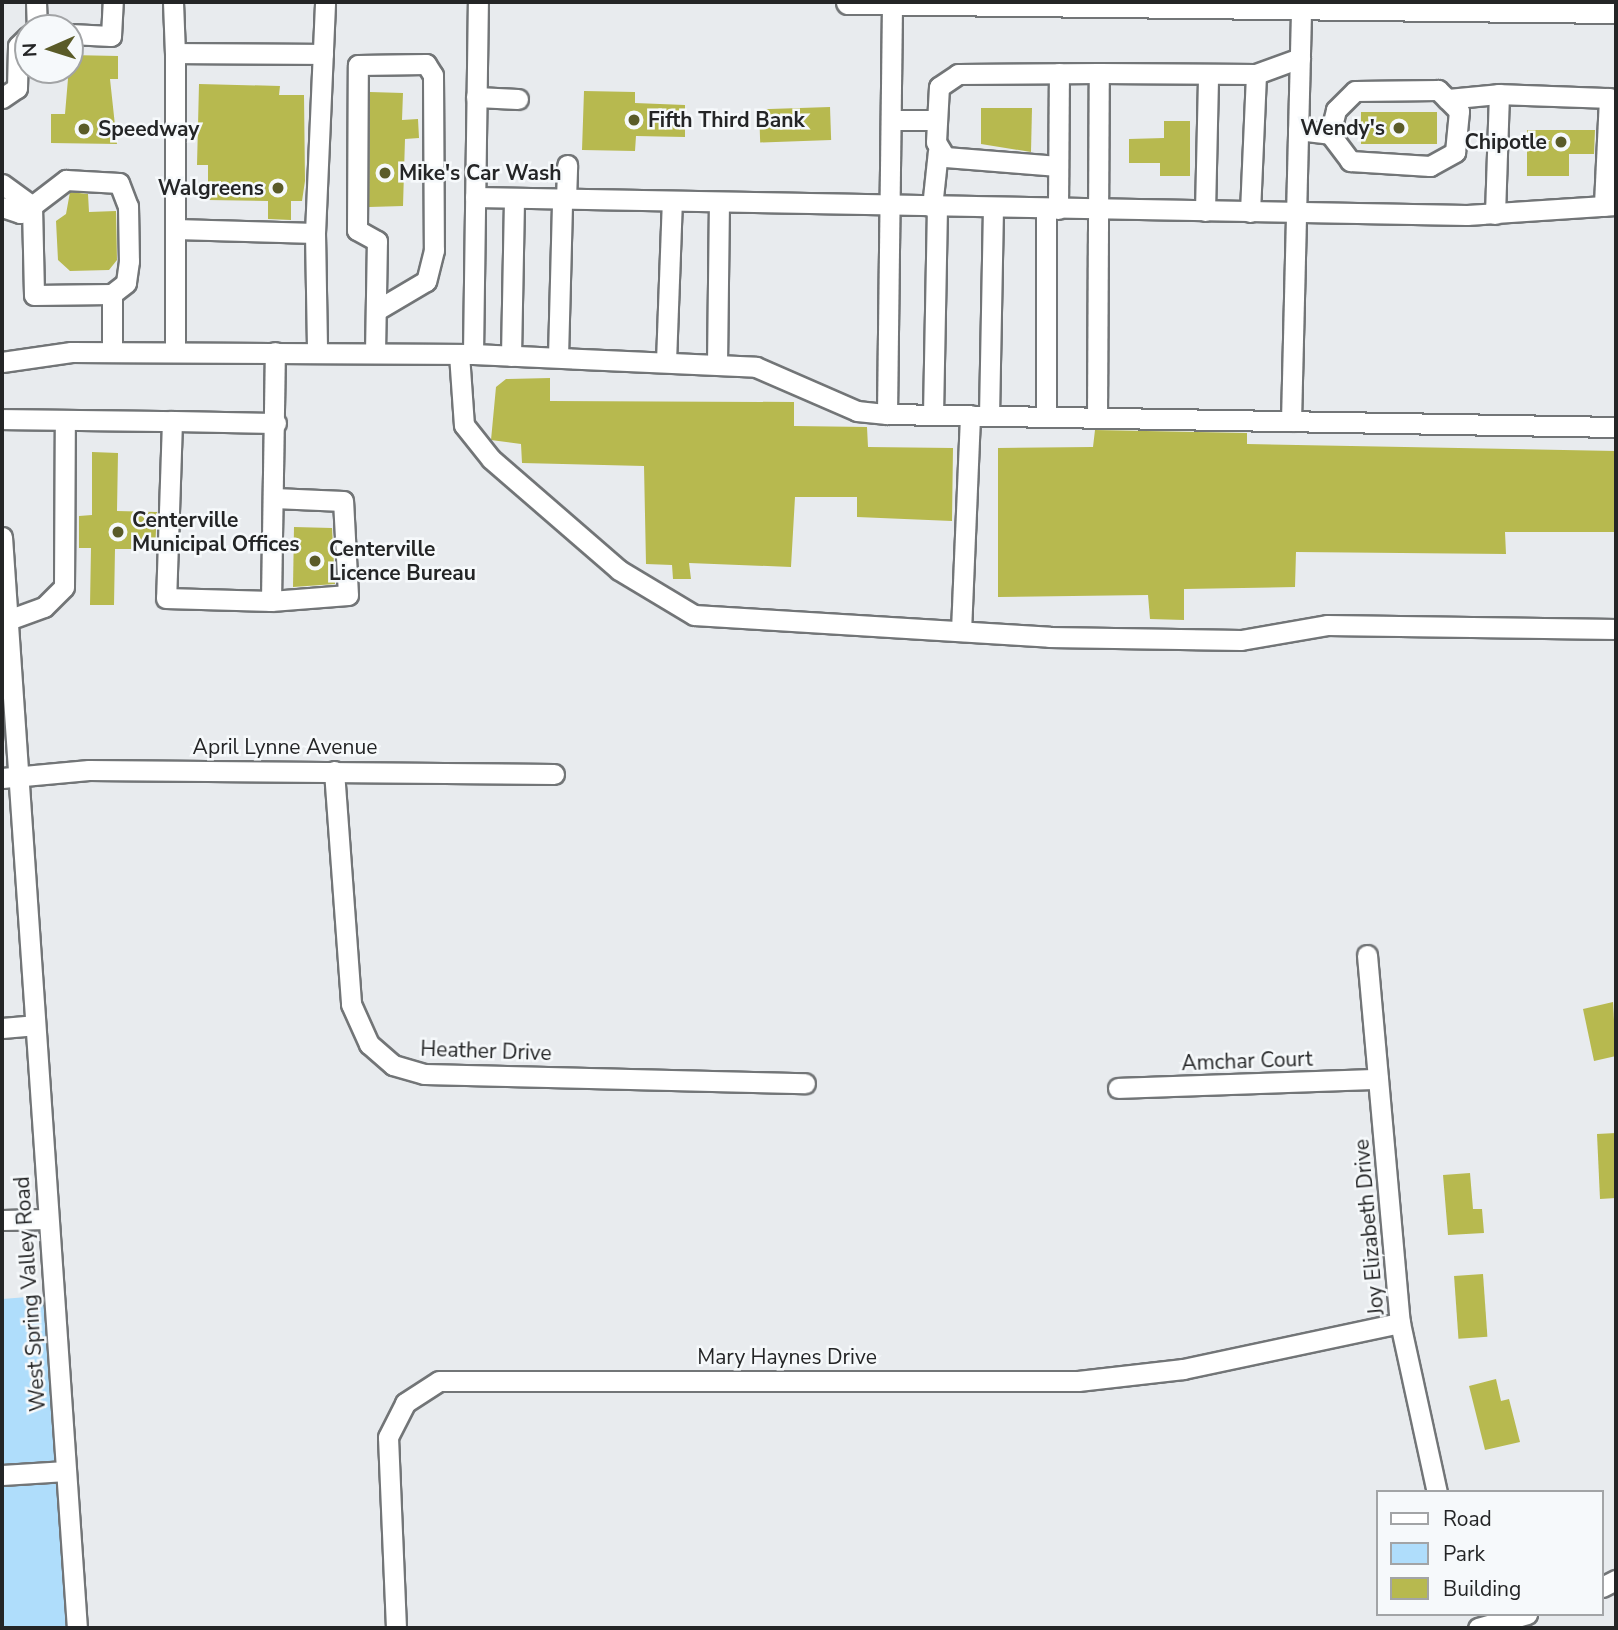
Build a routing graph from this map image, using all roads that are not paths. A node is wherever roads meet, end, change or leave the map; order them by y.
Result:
1 (113, 2) edge
2 (173, 2) edge
3 (325, 2) edge
4 (478, 2) edge
5 (849, 2) edge
6 (892, 2) edge
7 (1301, 5) edge
8 (1616, 11) edge
9 (84, 35) edge
10 (175, 52) junction
11 (323, 54) junction
12 (1300, 58) junction
13 (1059, 73) junction
14 (1098, 73) junction
15 (1208, 74) junction
16 (1256, 74) junction
17 (17, 84) edge
18 (1499, 94) junction
19 (476, 97) junction
20 (2, 98) edge
21 (518, 99) dead end
22 (1447, 99) junction
23 (892, 120) junction
24 (936, 120) junction
25 (1298, 130) junction
26 (1331, 134) junction
27 (938, 151) junction
28 (567, 165) dead end
29 (1058, 166) junction
30 (2, 184) edge
31 (475, 197) junction
32 (514, 198) junction
33 (564, 199) junction
34 (672, 202) junction
35 (719, 203) junction
36 (29, 204) junction
37 (890, 206) junction
38 (1610, 206) edge
39 (2, 207) edge
40 (934, 207) junction
41 (993, 208) junction
42 (1052, 209) junction
43 (1097, 210) junction
44 (1205, 212) junction
45 (1250, 212) junction
46 (1296, 213) junction
47 (1495, 214) junction
48 (176, 229) junction
49 (315, 233) junction
50 (112, 294) junction
51 (377, 310) junction
52 (112, 351) junction
53 (175, 352) junction
54 (275, 352) junction
55 (317, 352) junction
56 (376, 353) junction
57 (466, 354) junction
58 (511, 355) junction
59 (558, 357) junction
60 (2, 362) edge
61 (666, 362) junction
62 (717, 364) junction
63 (887, 414) junction
64 (933, 415) junction
65 (980, 415) junction
66 (1046, 416) junction
67 (1097, 418) junction
68 (2, 419) edge
69 (65, 420) junction
70 (172, 421) junction
71 (1292, 421) junction
72 (276, 423) junction
73 (1616, 427) edge
74 (274, 498) junction
75 (2, 537) edge
76 (271, 601) junction
77 (8, 620) junction
78 (1616, 628) edge
79 (961, 631) junction
80 (334, 771) junction
81 (554, 774) dead end
82 (9, 776) edge
83 (1367, 955) dead end
84 (34, 1025) junction
85 (2, 1028) edge
86 (1378, 1079) junction
87 (805, 1083) dead end
88 (1118, 1088) dead end
89 (48, 1219) junction
90 (2, 1220) edge
91 (1401, 1323) junction
92 (66, 1471) junction
93 (2, 1475) edge
94 (1437, 1490) edge
95 (1520, 1616) edge
96 (77, 1628) edge
97 (396, 1628) edge
98 (1478, 1628) edge

1 - 9 street
2 - 10 street
3 - 11 street
4 - 19 street
5 - 6 main road
6 - 7 main road
6 - 23 street
7 - 8 main road
7 - 12 street
10 - 11 street
10 - 48 street
11 - 49 street
12 - 16 street
12 - 25 street
13 - 14 street
13 - 24 street
13 - 29 street
14 - 15 street
14 - 43 street
15 - 16 street
15 - 44 street
16 - 45 street
17 - 20 street
18 - 22 street
18 - 38 street
18 - 47 street
19 - 21 street
19 - 31 street
22 - 26 street
22 - 26 street
23 - 24 street
23 - 37 street
24 - 27 street
25 - 26 street
25 - 46 street
27 - 29 street
27 - 40 street
28 - 33 street
29 - 42 street
30 - 36 street
31 - 32 street
31 - 57 street
32 - 33 street
32 - 58 street
33 - 34 street
33 - 59 street
34 - 35 street
34 - 61 street
35 - 37 street
35 - 62 street
36 - 39 street
36 - 50 street
36 - 50 street
37 - 40 street
37 - 63 street
38 - 47 street
40 - 41 street
40 - 64 street
41 - 42 street
41 - 65 street
42 - 43 street
42 - 66 street
43 - 44 street
43 - 67 street
44 - 45 street
45 - 46 street
46 - 47 street
46 - 71 street
48 - 49 street
48 - 53 street
49 - 55 street
50 - 52 street
51 - 51 street
51 - 56 street
52 - 53 street
52 - 60 street
53 - 54 street
54 - 55 street
54 - 72 street
55 - 56 street
56 - 57 street
57 - 58 street
57 - 79 street
58 - 59 street
59 - 61 street
61 - 62 street
62 - 63 street
63 - 64 street
64 - 65 street
65 - 66 street
65 - 79 street
66 - 67 street
67 - 71 street
68 - 69 street
69 - 70 street
69 - 77 street
70 - 72 street
70 - 76 street
71 - 73 street
72 - 74 street
74 - 76 street
74 - 76 street
75 - 77 street, West Spring Valley Road
77 - 82 street, West Spring Valley Road
78 - 79 street
80 - 81 street, April Lynne Avenue
80 - 82 street, April Lynne Avenue
80 - 87 street, Heather Drive
82 - 84 street, West Spring Valley Road
83 - 86 street, Joy Elizabeth Drive
84 - 85 street
84 - 89 street, West Spring Valley Road
86 - 88 street, Amchar Court
86 - 91 street, Joy Elizabeth Drive
89 - 90 street
89 - 92 street, West Spring Valley Road
91 - 94 street, Joy Elizabeth Drive
91 - 97 street, Mary Haynes Drive
92 - 93 street
92 - 96 street, West Spring Valley Road
95 - 98 street

